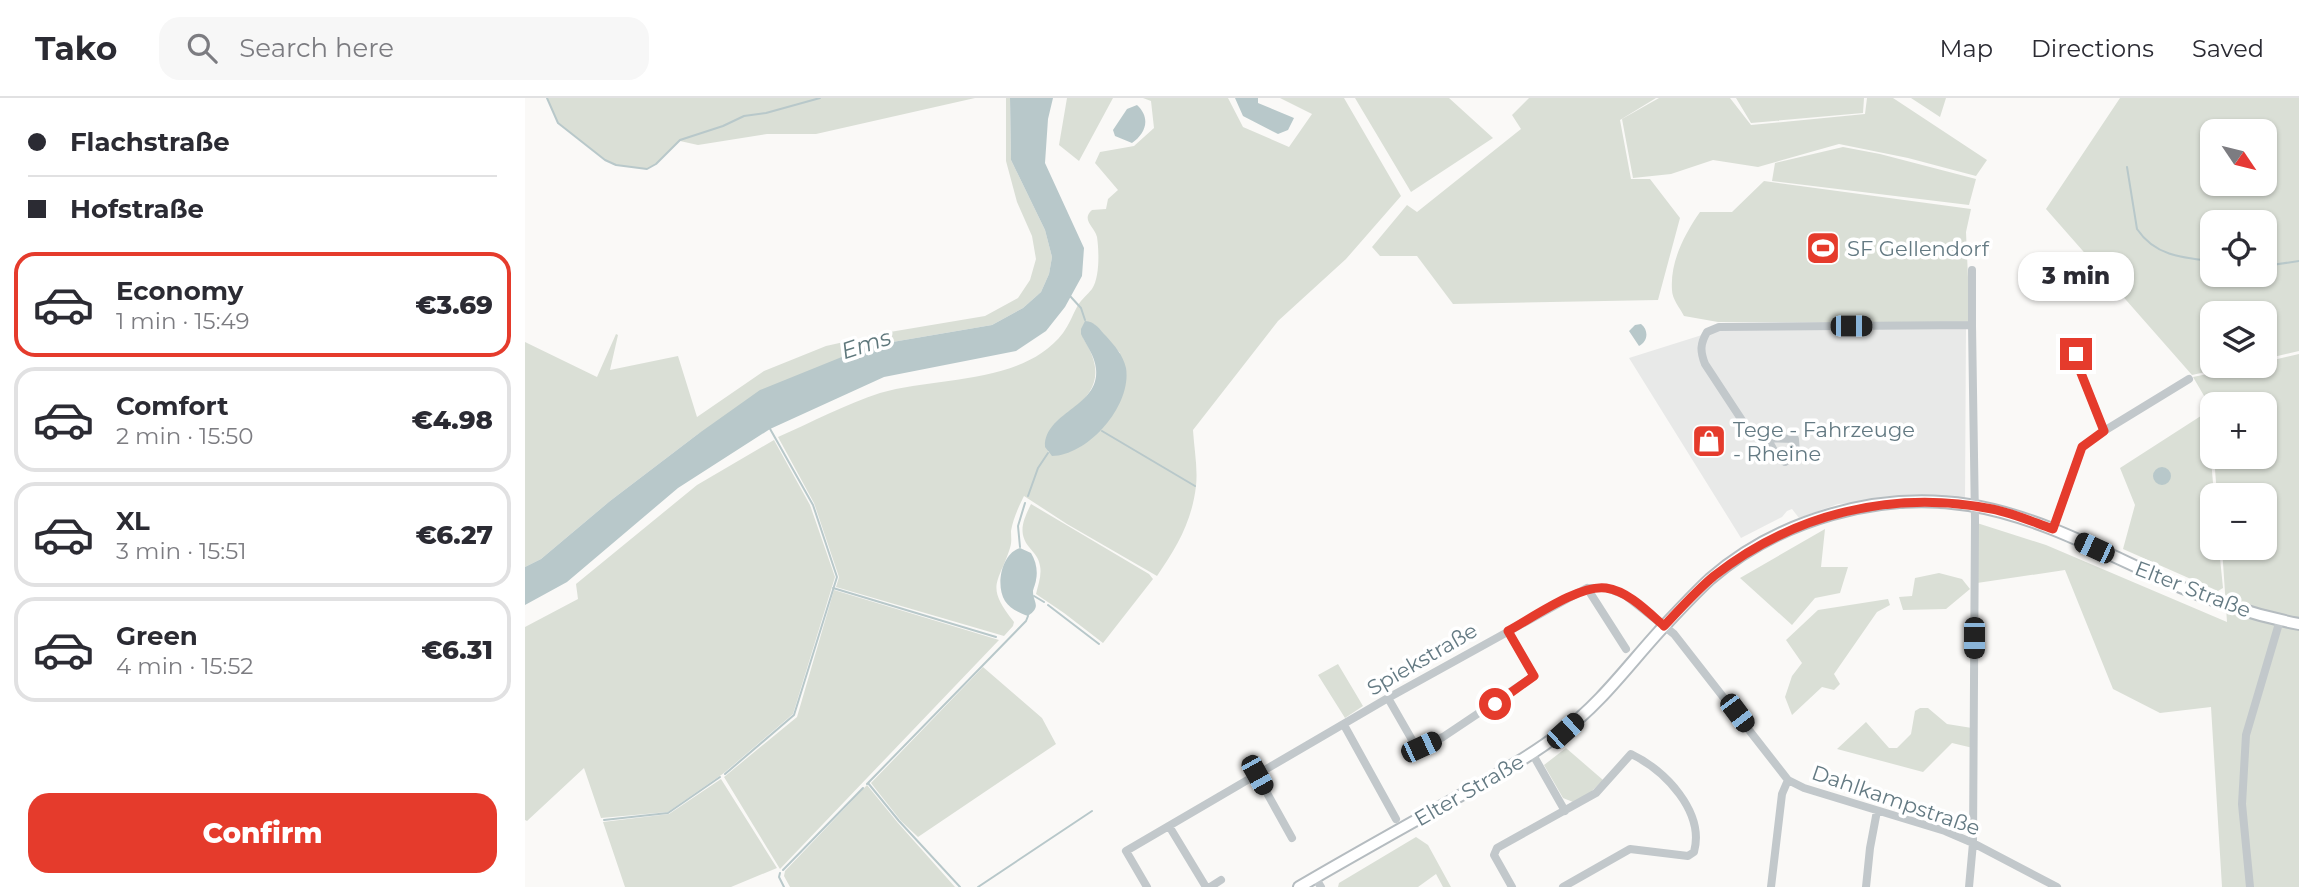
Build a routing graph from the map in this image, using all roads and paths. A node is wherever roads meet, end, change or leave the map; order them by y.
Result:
1 (1972, 270) dead end
2 (1972, 325) junction
3 (2076, 354) dead end
4 (2189, 379) dead end
5 (2104, 431) junction
6 (1767, 438) dead end
7 (1974, 506) junction
8 (2053, 529) junction
9 (1587, 588) junction
10 (2280, 620) junction
11 (2299, 624) edge
12 (1664, 626) junction
13 (1508, 631) junction
14 (1626, 649) dead end
15 (1388, 698) junction
16 (1344, 725) junction
17 (1532, 753) junction
18 (1257, 775) junction
19 (1788, 780) junction
20 (1565, 811) junction
21 (1877, 811) junction
22 (1397, 819) dead end
23 (1170, 826) junction
24 (1292, 838) dead end
25 (1973, 843) junction
26 (1221, 880) dead end
27 (1318, 882) edge
28 (1147, 887) edge
29 (1208, 887) edge
30 (1299, 887) edge
31 (1511, 887) edge
32 (1563, 887) edge
33 (1771, 887) edge
34 (1866, 887) edge
35 (1969, 887) edge
36 (2057, 887) edge
37 (2250, 887) edge

1 - 2 street
2 - 6 street
2 - 7 street
3 - 5 street
4 - 5 street
5 - 8 street
7 - 8 main road, Elter Straße
7 - 12 main road, Elter Straße
7 - 25 street
8 - 10 main road, Elter Straße
9 - 12 street
9 - 13 street, Spiekstraße
9 - 14 street
10 - 11 main road, Elter Straße
10 - 37 street
12 - 17 main road, Elter Straße
12 - 19 street, Dahlkampstraße
13 - 15 street, Spiekstraße
13 - 15 street
15 - 16 street, Spiekstraße
16 - 18 street, Spiekstraße
16 - 22 street
17 - 20 street
17 - 27 main road, Elter Straße
18 - 23 street, Spiekstraße
18 - 24 street
19 - 21 street, Dahlkampstraße
19 - 33 street
20 - 31 street
20 - 32 street
21 - 25 street, Dahlkampstraße
21 - 34 street
23 - 28 street, Spiekstraße
23 - 29 street
25 - 35 street
25 - 36 street, Dahlkampstraße
26 - 29 street
27 - 30 main road, Elter Straße

